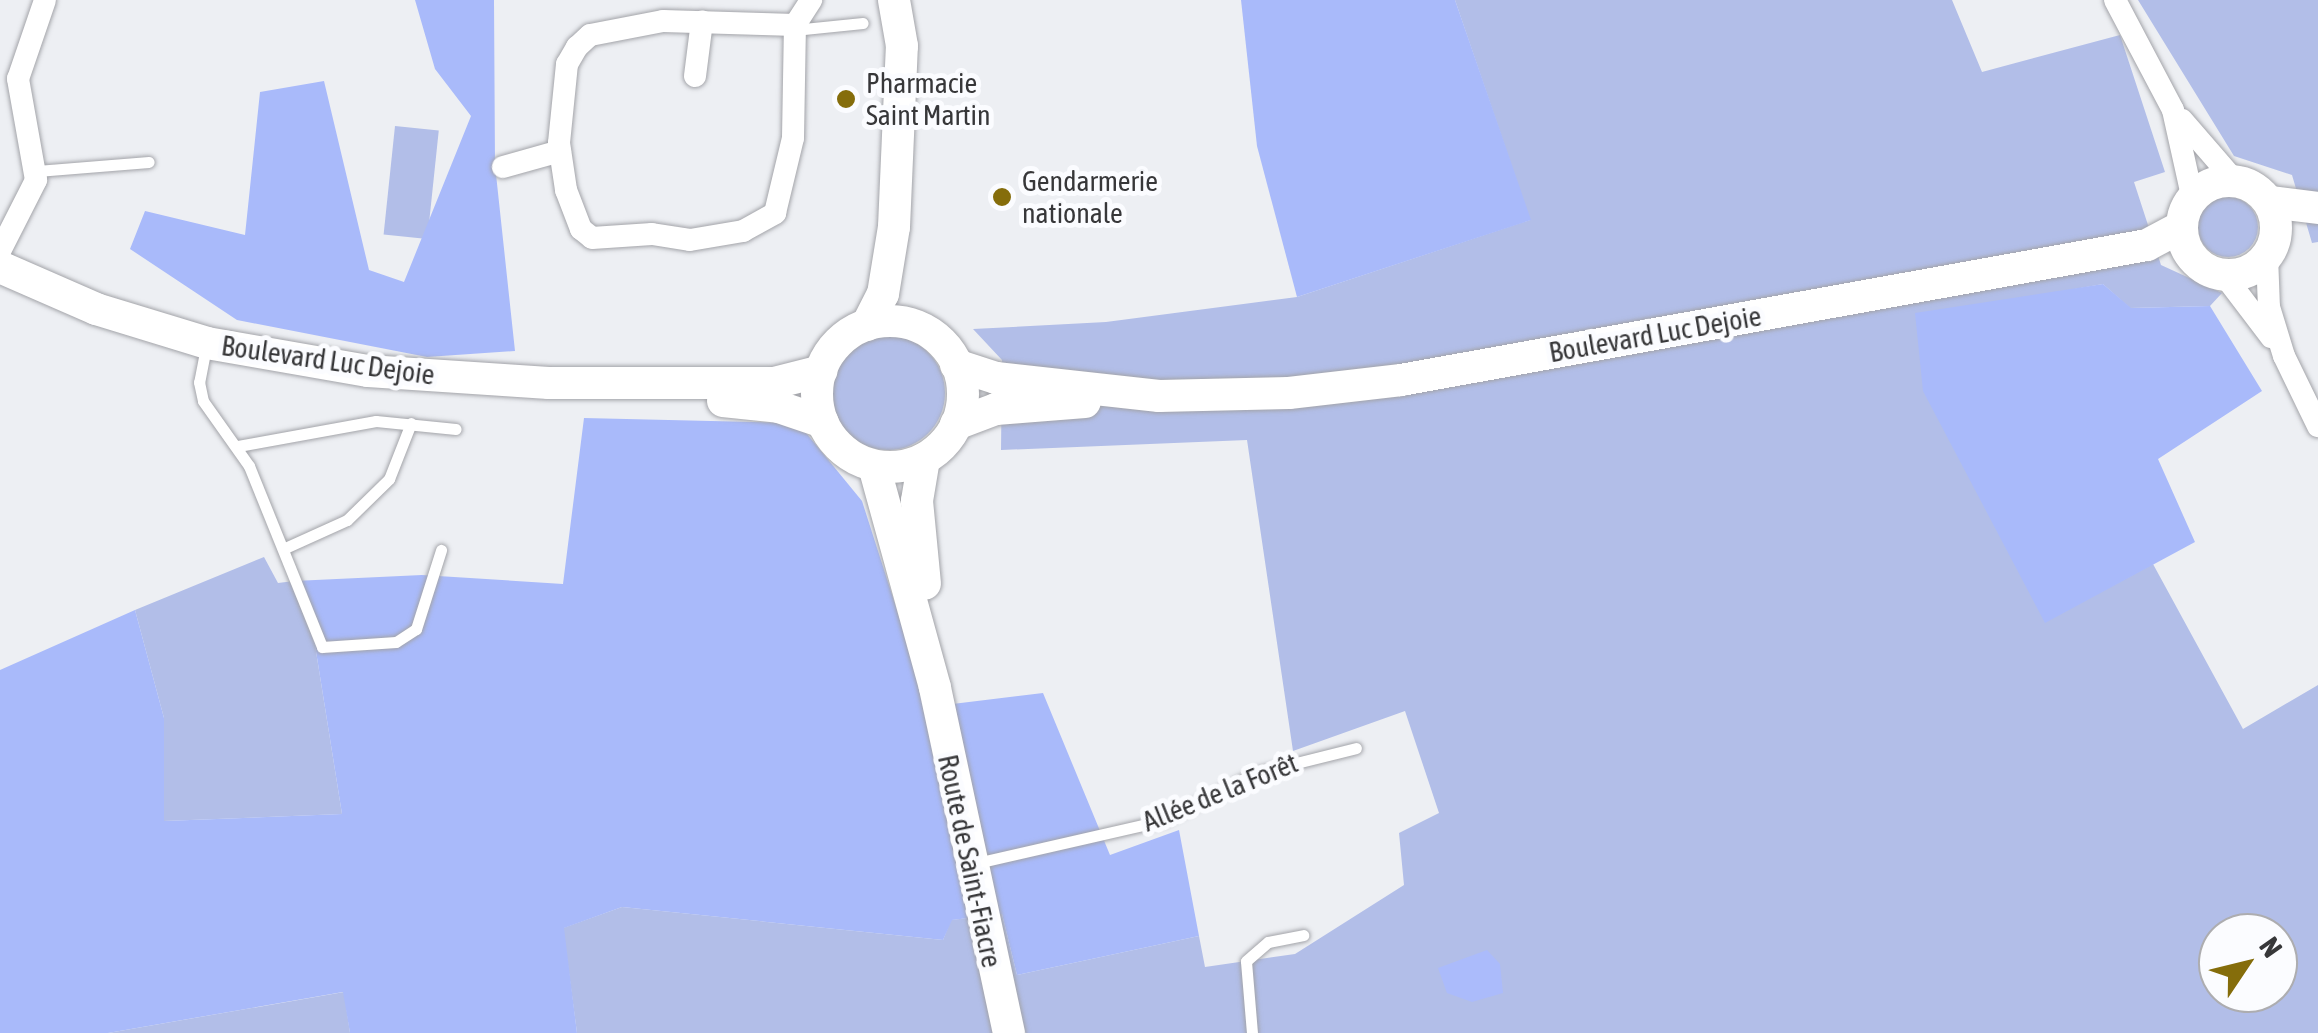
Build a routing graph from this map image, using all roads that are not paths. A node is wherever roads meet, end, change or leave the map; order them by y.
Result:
1 (45, 0) edge
2 (812, 0) edge
3 (894, 0) edge
4 (914, 0) edge
5 (2114, 0) edge
6 (702, 21) junction
7 (863, 23) dead end
8 (794, 27) junction
9 (902, 46) junction
10 (695, 76) dead end
11 (2173, 110) junction
12 (560, 151) junction
13 (150, 162) dead end
14 (503, 167) dead end
15 (37, 170) junction
16 (2234, 180) junction
17 (2318, 211) edge
18 (2188, 226) junction
19 (894, 227) junction
20 (2271, 230) junction
21 (0, 251) edge
22 (0, 267) edge
23 (2224, 275) junction
24 (868, 325) junction
25 (924, 329) junction
26 (207, 343) junction
27 (2284, 356) junction
28 (956, 364) junction
29 (821, 370) junction
30 (550, 384) junction
31 (1159, 396) junction
32 (411, 422) junction
33 (823, 422) junction
34 (956, 424) junction
35 (2318, 426) edge
36 (456, 429) dead end
37 (238, 446) junction
38 (924, 459) junction
39 (874, 466) junction
40 (284, 548) junction
41 (441, 550) dead end
42 (934, 688) junction
43 (1356, 748) dead end
44 (968, 864) junction
45 (1303, 935) dead end
46 (1009, 1033) edge
47 (1252, 1033) edge

1 - 15 street
2 - 8 street
3 - 9 main road
4 - 9 main road
5 - 11 street
6 - 8 street
6 - 10 street
6 - 12 street
7 - 8 lane
8 - 12 street
9 - 19 main road
11 - 16 street
11 - 18 street
12 - 14 street
13 - 15 lane
15 - 21 street
16 - 18 main road
16 - 20 main road
17 - 20 main road
18 - 23 main road
18 - 31 main road, Boulevard Luc Dejoie
19 - 24 main road
19 - 25 main road
20 - 23 main road
20 - 27 street
22 - 26 main road, Boulevard Luc Dejoie
23 - 27 street
24 - 25 main road
24 - 29 main road
25 - 28 main road
26 - 30 main road, Boulevard Luc Dejoie
26 - 37 lane
27 - 35 street
28 - 31 main road, Boulevard Luc Dejoie
28 - 34 main road
29 - 30 main road, Boulevard Luc Dejoie
29 - 33 main road
30 - 33 main road, Boulevard Luc Dejoie
31 - 34 main road, Boulevard Luc Dejoie
32 - 36 lane
32 - 37 lane
32 - 40 lane
33 - 39 main road
34 - 38 main road
37 - 40 lane
38 - 39 main road
38 - 42 main road, Route de Saint-Fiacre
39 - 42 main road, Route de Saint-Fiacre
40 - 41 lane
42 - 44 main road, Route de Saint-Fiacre
43 - 44 lane, Allée de la Forêt
44 - 46 main road, Route de Saint-Fiacre
45 - 47 lane

